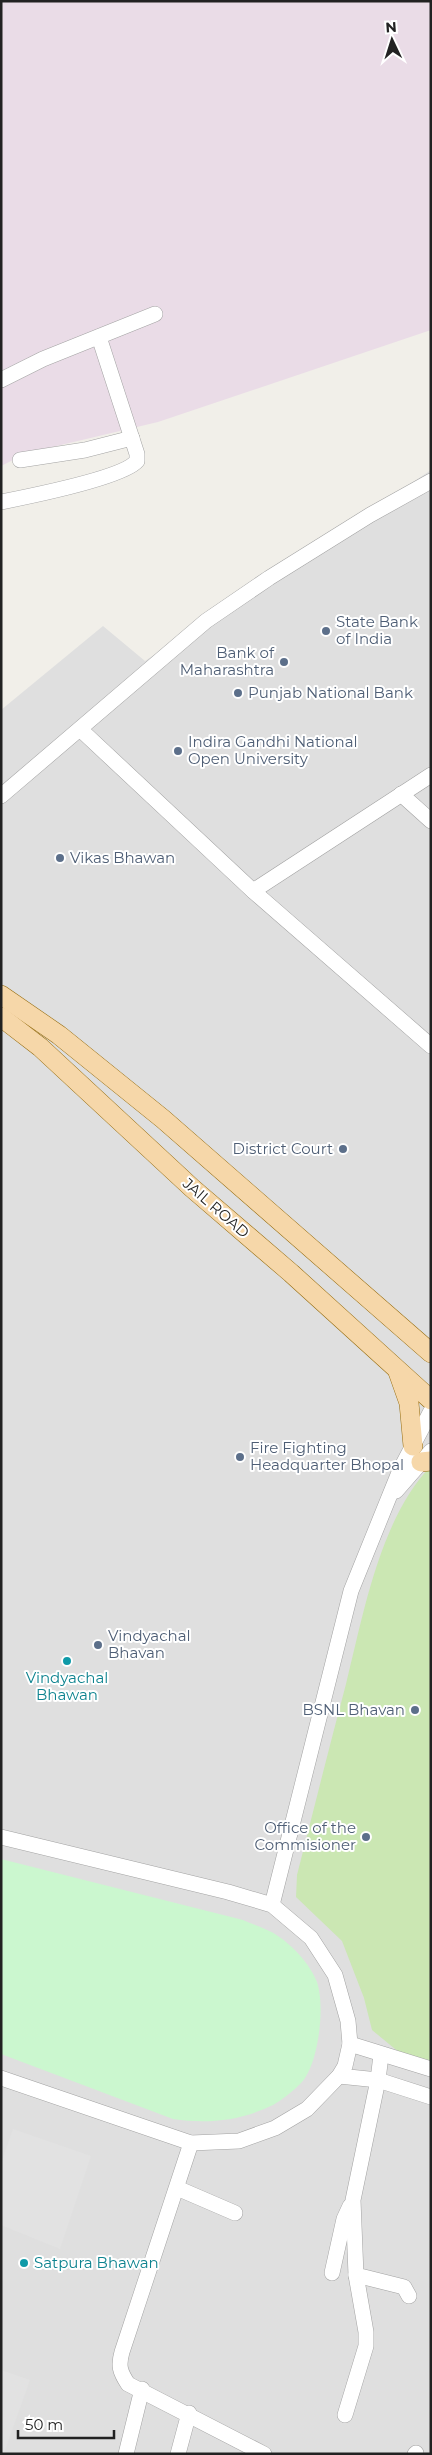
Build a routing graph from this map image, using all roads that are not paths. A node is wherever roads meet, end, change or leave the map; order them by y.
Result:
1 (155, 314) dead end
2 (99, 337) junction
3 (1, 380) edge
4 (132, 438) junction
5 (20, 460) dead end
6 (431, 481) edge
7 (1, 502) edge
8 (82, 730) junction
9 (431, 775) edge
10 (401, 794) junction
11 (1, 796) edge
12 (431, 821) edge
13 (253, 891) junction
14 (1, 995) edge
15 (1, 1017) edge
16 (431, 1046) edge
17 (422, 1340) edge
18 (431, 1353) edge
19 (396, 1368) junction
20 (431, 1400) edge
21 (431, 1412) edge
22 (424, 1455) edge
23 (1, 1837) edge
24 (272, 1906) junction
25 (350, 2044) junction
26 (381, 2055) junction
27 (431, 2069) edge
28 (339, 2076) junction
29 (1, 2078) edge
30 (378, 2080) junction
31 (431, 2097) edge
32 (190, 2143) junction
33 (177, 2188) junction
34 (353, 2200) junction
35 (235, 2213) dead end
36 (332, 2273) dead end
37 (356, 2275) junction
38 (408, 2296) dead end
39 (142, 2389) junction
40 (189, 2413) junction
41 (345, 2415) dead end
42 (126, 2454) edge
43 (178, 2454) edge
44 (264, 2454) edge

1 - 2 street
2 - 3 street
2 - 4 street
4 - 5 street
4 - 7 street
6 - 8 street
8 - 11 street
8 - 13 street
9 - 10 street
10 - 12 street
10 - 13 street
13 - 16 street
14 - 17 main road
15 - 19 main road, JAIL ROAD
17 - 18 main road
19 - 20 main road, JAIL ROAD
19 - 22 main road
21 - 22 street
22 - 24 street
23 - 24 street
24 - 25 street
25 - 26 street
25 - 28 street
26 - 27 street
26 - 30 street
28 - 30 street
28 - 32 street
29 - 32 street
30 - 31 street
30 - 34 street
32 - 33 street
33 - 35 street
33 - 39 street
34 - 36 street
34 - 37 street
37 - 38 street
37 - 41 street
39 - 40 street
39 - 42 street
40 - 43 street
40 - 44 street

